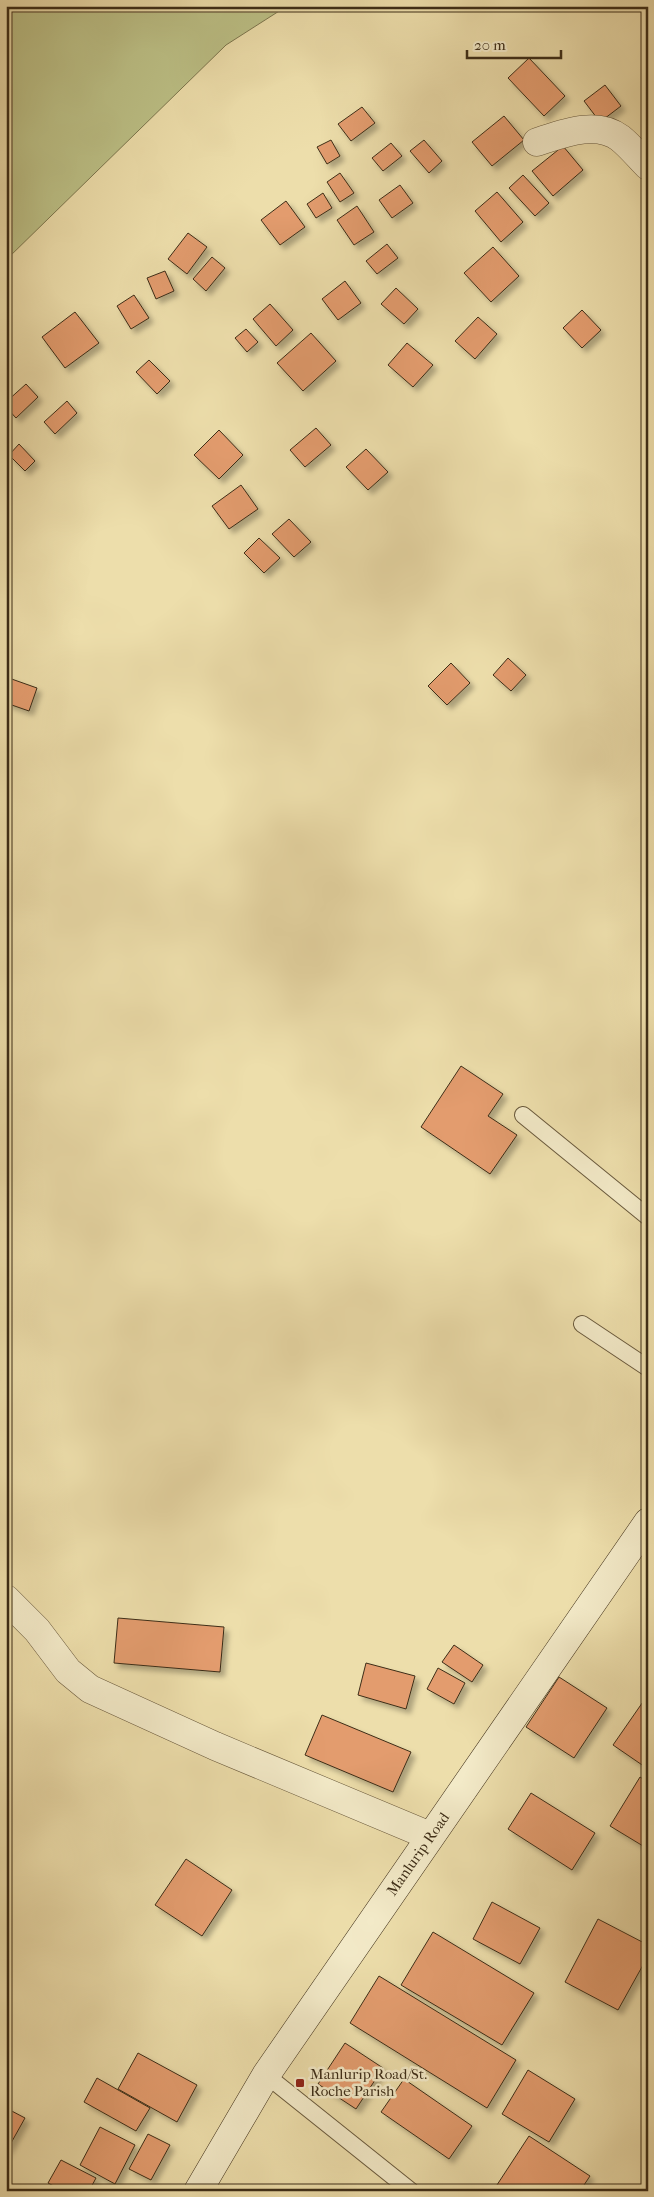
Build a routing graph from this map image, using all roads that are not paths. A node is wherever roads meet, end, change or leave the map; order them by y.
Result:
1 (537, 142) dead end
2 (648, 166) edge
3 (523, 1115) dead end
4 (648, 1217) edge
5 (582, 1324) dead end
6 (648, 1368) edge
7 (648, 1522) edge
8 (6, 1598) edge
9 (430, 1836) junction
10 (266, 2075) junction
11 (198, 2191) edge
12 (411, 2191) edge

1 - 2 main road
3 - 4 lane
5 - 6 lane
7 - 9 main road, Manlurip Road
8 - 9 main road
9 - 10 main road, Manlurip Road
10 - 11 main road, Manlurip Road
10 - 12 lane

